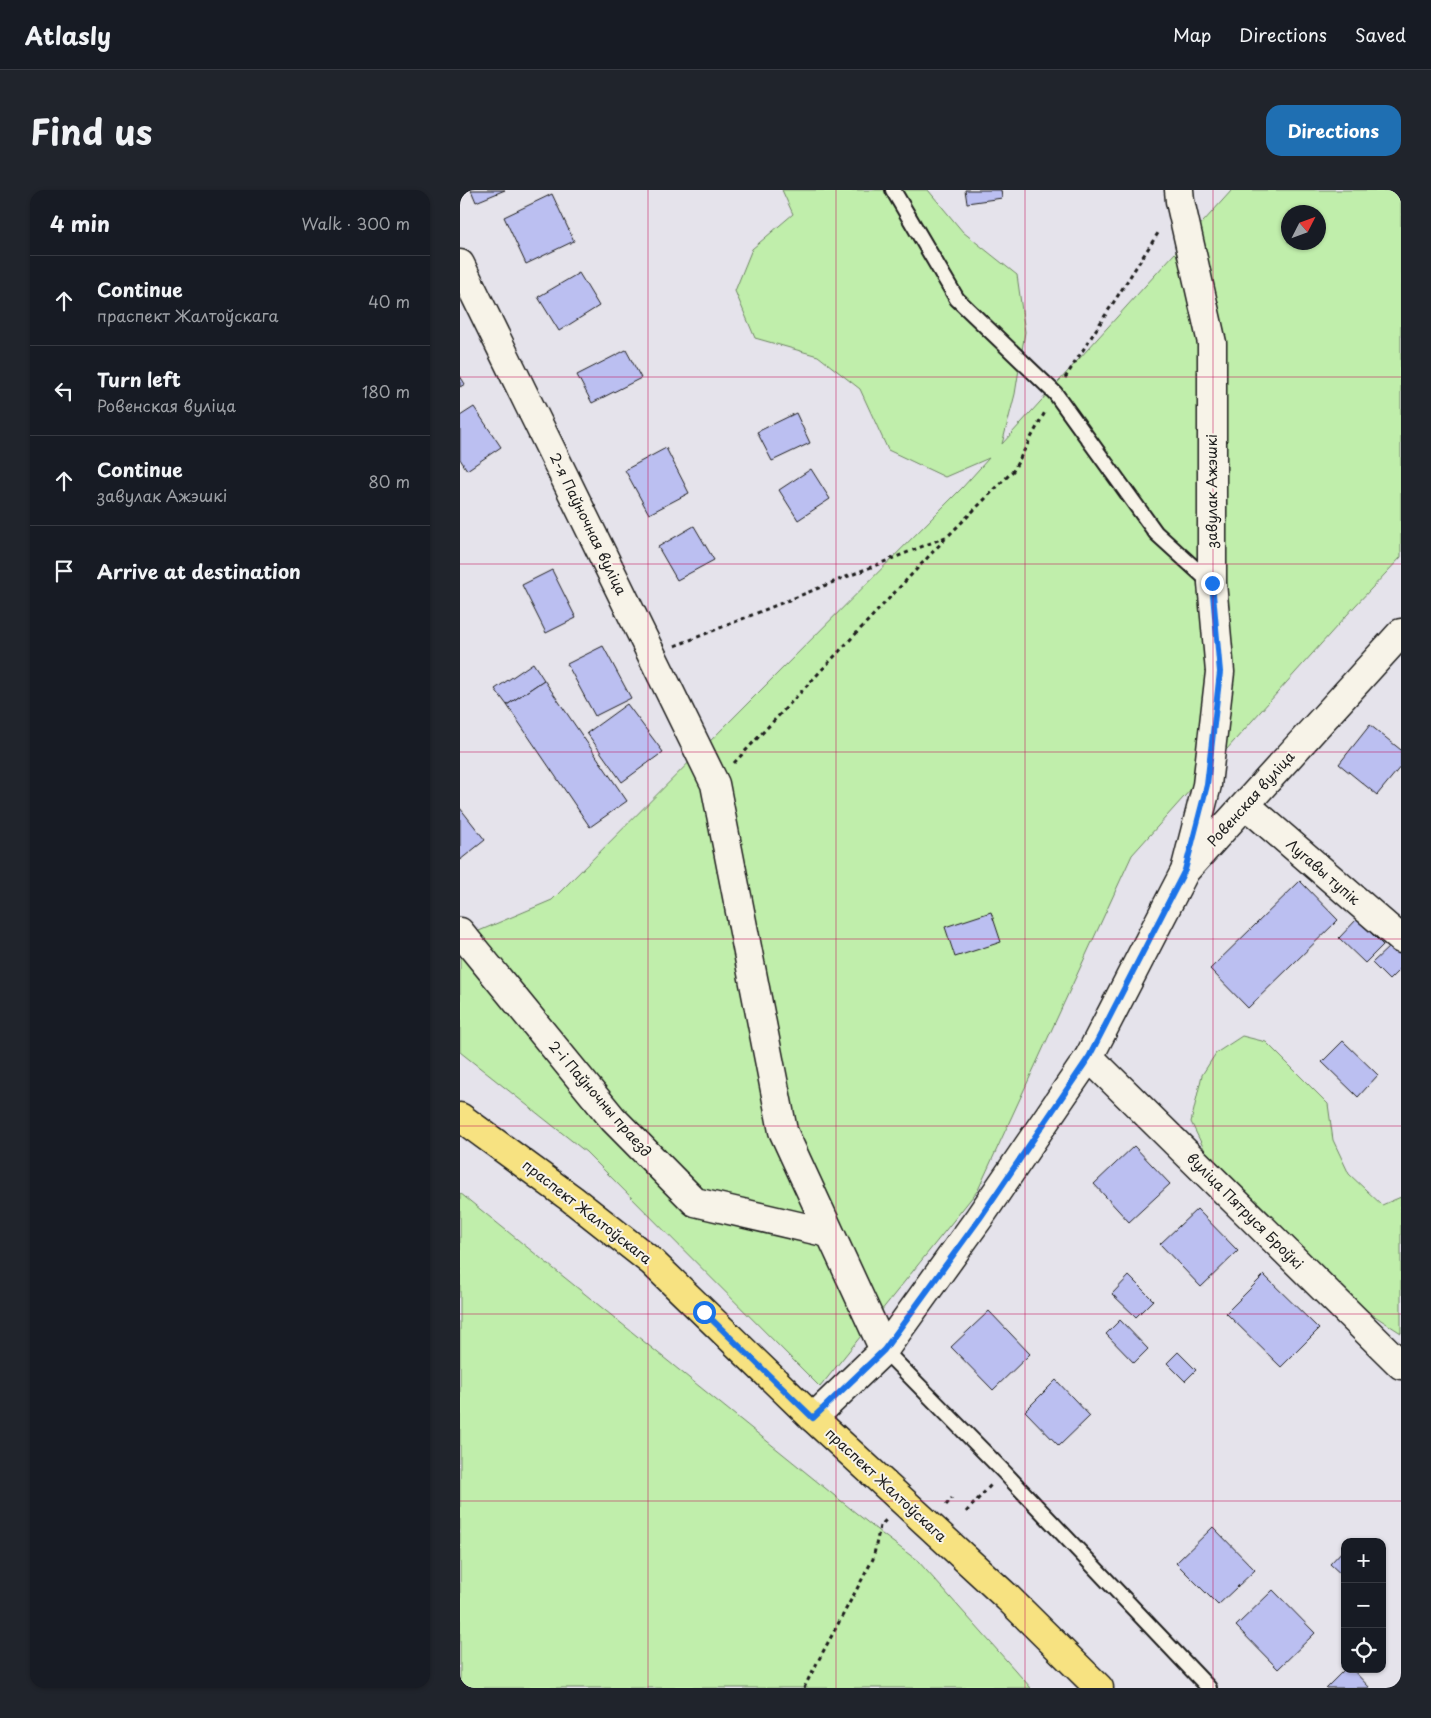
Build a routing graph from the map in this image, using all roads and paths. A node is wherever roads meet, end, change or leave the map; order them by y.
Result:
1 (893, 190) edge
2 (1183, 194) edge
3 (460, 264) edge
4 (1055, 393) junction
5 (948, 536) junction
6 (1212, 583) junction
7 (1398, 644) edge
8 (653, 654) junction
9 (715, 784) junction
10 (1246, 805) junction
11 (1185, 870) junction
12 (460, 932) edge
13 (1401, 939) edge
14 (1089, 1057) junction
15 (460, 1116) edge
16 (828, 1233) junction
17 (884, 1350) junction
18 (1401, 1365) edge
19 (813, 1418) junction
20 (1004, 1472) junction
21 (966, 1512) dead end
22 (880, 1526) dead end
23 (804, 1688) edge
24 (1099, 1688) edge
25 (1209, 1688) edge

1 - 4 lane
2 - 4 path
2 - 6 street, завулак Ажэшкі
3 - 8 street, 2-я Паўночная вуліца
4 - 5 path
4 - 6 lane
5 - 8 path
5 - 9 path
6 - 11 street, завулак Ажэшкі
7 - 10 street, Ровенская вуліца
8 - 9 street, 2-я Паўночная вуліца
9 - 16 street, 2-я Паўночная вуліца
10 - 11 street, Ровенская вуліца
10 - 13 street, Лугавы тупік
11 - 14 street, Ровенская вуліца
12 - 16 street, 2-і Паўночны праезд
14 - 17 street, Ровенская вуліца
14 - 18 street, вуліца Пятруся Броўкі
15 - 19 main road, праспект Жалтоўскага
16 - 17 street, 2-я Паўночная вуліца
17 - 19 street, Ровенская вуліца
17 - 20 lane
19 - 24 main road, праспект Жалтоўскага
20 - 21 path
20 - 25 lane
22 - 23 path

